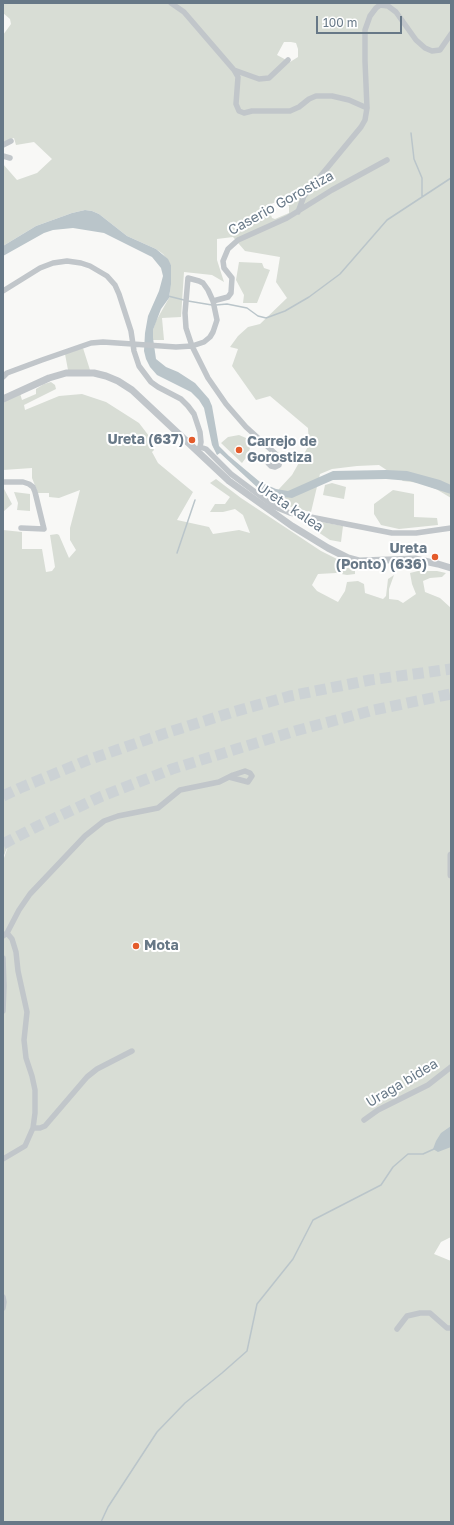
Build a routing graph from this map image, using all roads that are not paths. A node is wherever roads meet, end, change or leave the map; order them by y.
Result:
1 (171, 3) edge
2 (451, 34) edge
3 (288, 60) dead end
4 (234, 70) junction
5 (367, 108) junction
6 (11, 141) dead end
7 (3, 145) edge
8 (3, 156) edge
9 (10, 158) dead end
10 (387, 160) dead end
11 (298, 212) junction
12 (3, 291) edge
13 (213, 301) junction
14 (133, 344) junction
15 (192, 346) junction
16 (3, 377) edge
17 (4, 398) edge
18 (199, 449) junction
19 (276, 455) dead end
20 (3, 482) edge
21 (21, 528) dead end
22 (451, 528) edge
23 (451, 568) edge
24 (229, 777) dead end
25 (451, 855) edge
26 (451, 875) edge
27 (5, 934) edge
28 (3, 958) edge
29 (3, 1011) edge
30 (132, 1051) dead end
31 (451, 1067) edge
32 (364, 1120) dead end
33 (33, 1128) junction
34 (3, 1159) edge
35 (3, 1297) edge
36 (3, 1308) edge
37 (451, 1328) edge
38 (398, 1329) dead end

1 - 4 street
2 - 5 street
3 - 4 street
4 - 5 street
5 - 11 street
6 - 7 street
8 - 9 street
10 - 11 street, Caserio Gorostiza
11 - 13 street, Caserio Gorostiza
12 - 14 street
13 - 15 street
13 - 15 street
14 - 15 street
14 - 16 street
14 - 18 street
15 - 19 street
17 - 18 street, Ureta kalea
18 - 22 street, Ureta kalea
18 - 23 street, Ureta kalea
20 - 21 street
24 - 27 street
25 - 26 street
27 - 33 street
28 - 29 street
30 - 33 street
31 - 32 street, Uraga bidea
33 - 34 street
35 - 36 street
37 - 38 street

